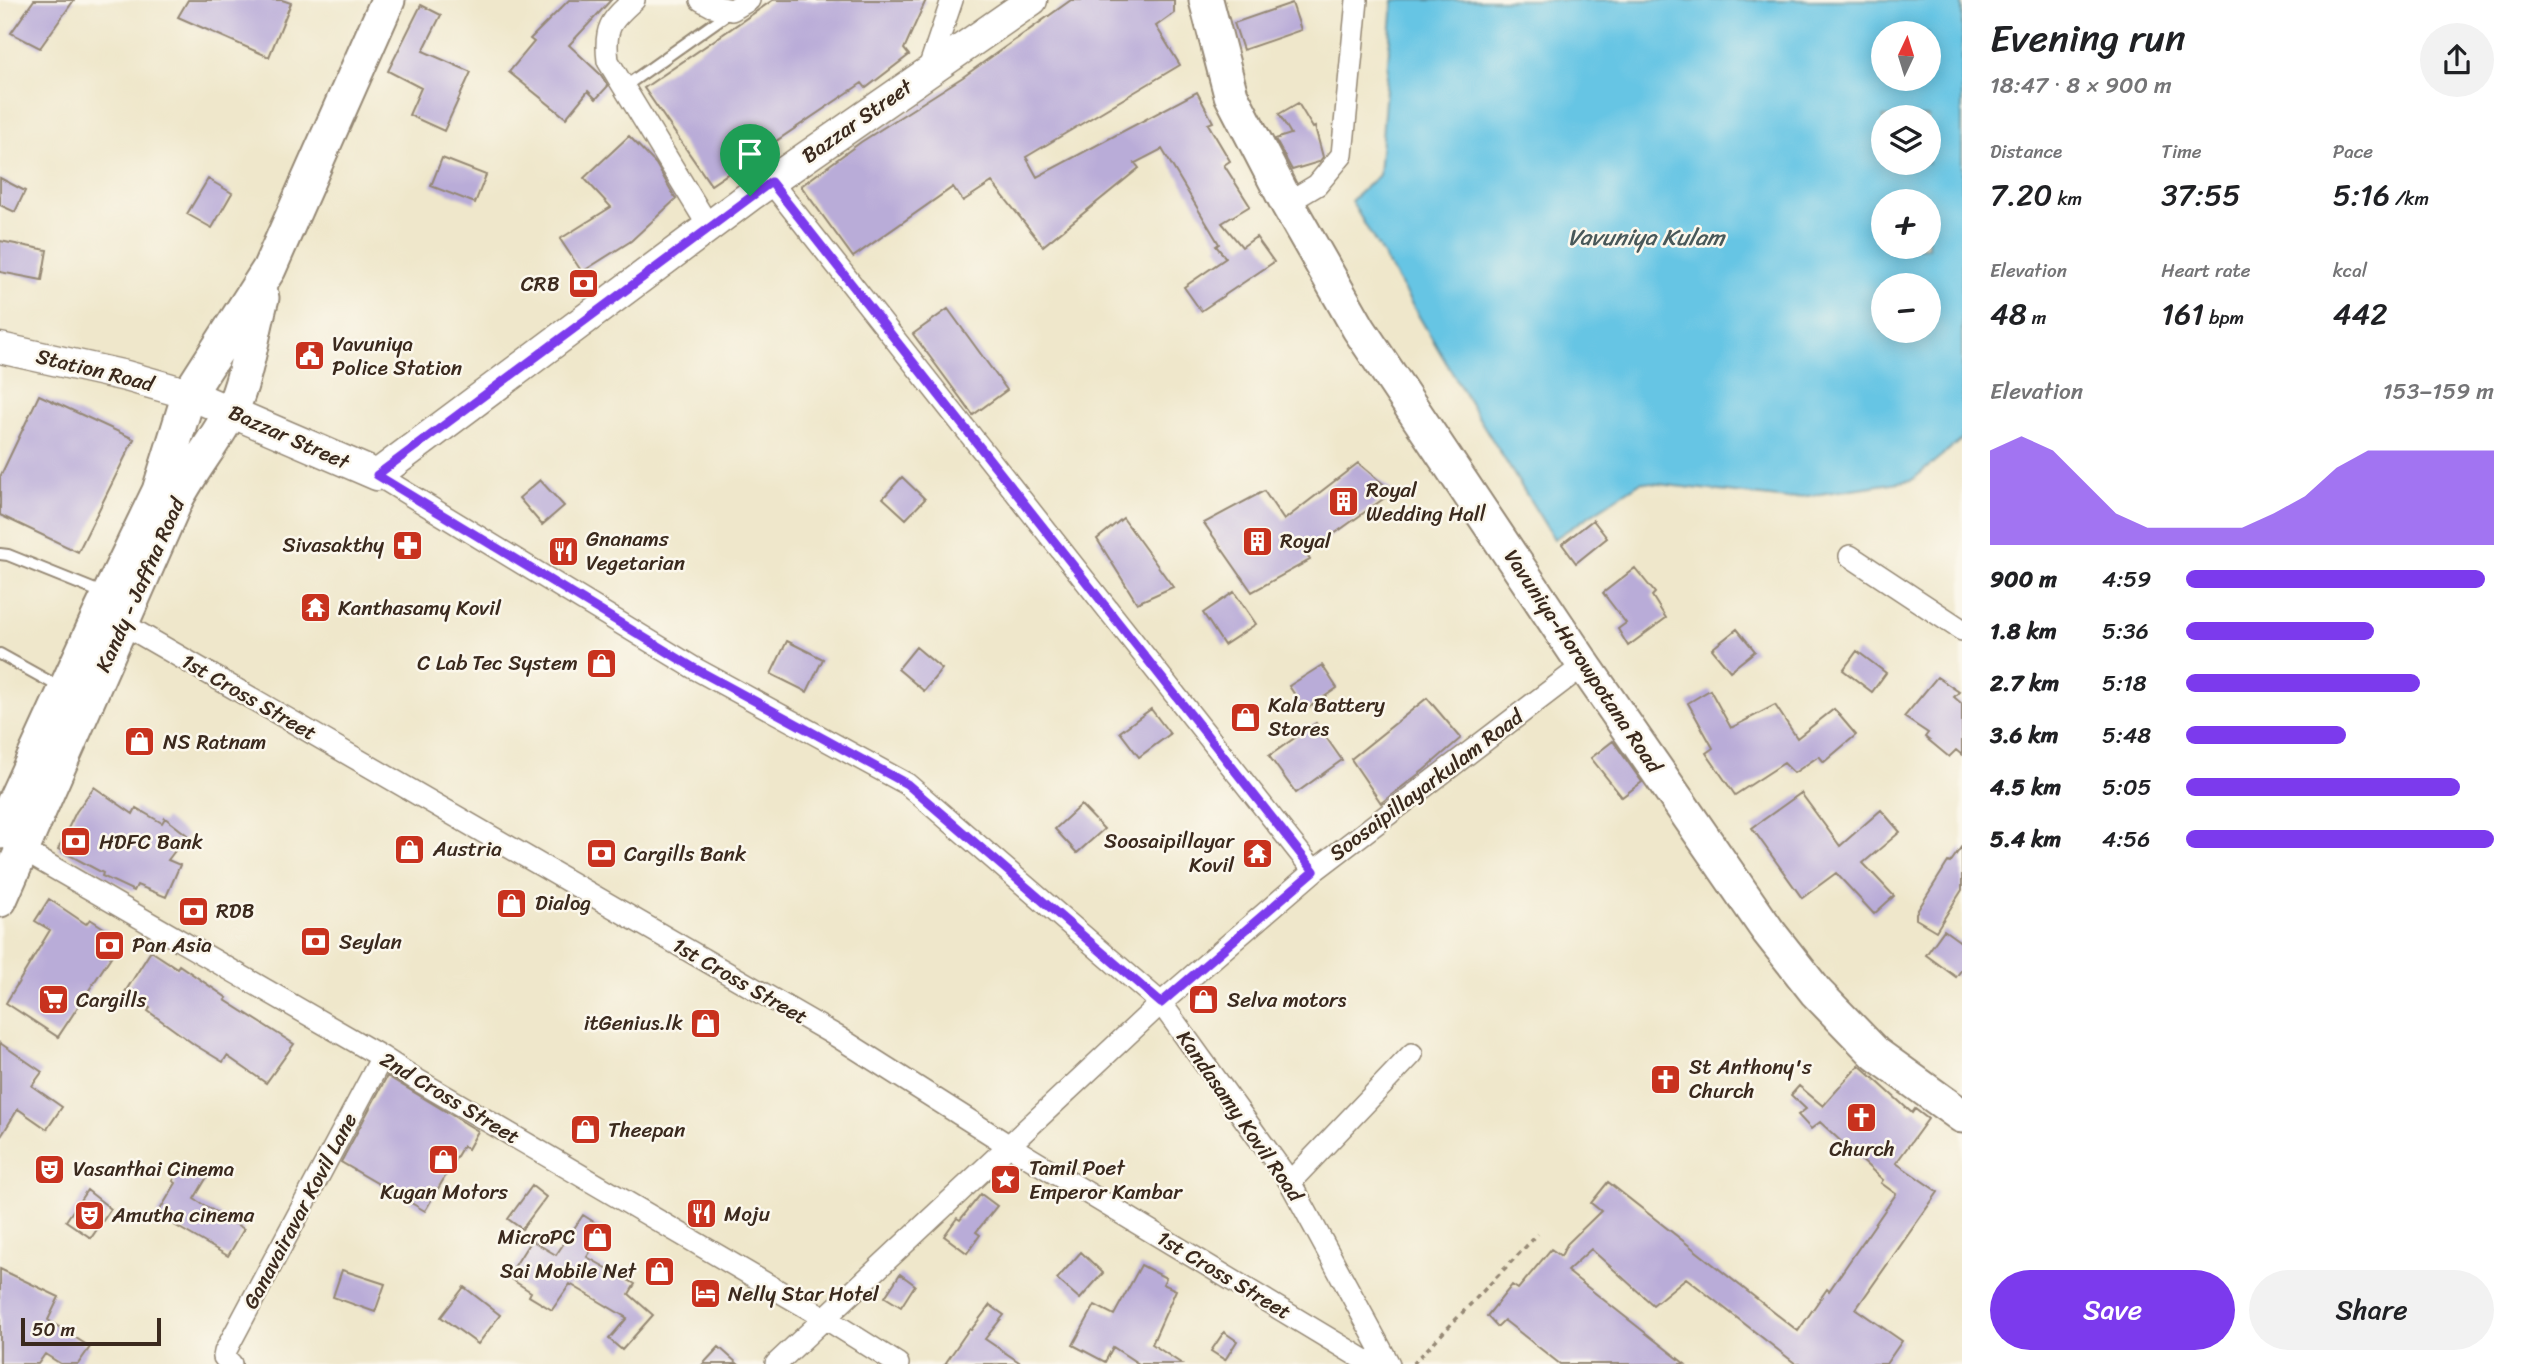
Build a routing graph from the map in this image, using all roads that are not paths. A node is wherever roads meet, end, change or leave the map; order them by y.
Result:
1 (388, 0) edge
2 (634, 0) edge
3 (701, 0) edge
4 (952, 0) edge
5 (1032, 0) edge
6 (1206, 0) edge
7 (1357, 0) edge
8 (740, 5) edge
9 (928, 71) junction
10 (624, 88) junction
11 (771, 182) junction
12 (1287, 203) junction
13 (709, 227) junction
14 (269, 268) junction
15 (0, 348) edge
16 (189, 394) junction
17 (231, 411) junction
18 (377, 475) junction
19 (0, 554) edge
20 (1850, 555) dead end
21 (111, 610) junction
22 (1962, 630) edge
23 (0, 654) edge
24 (1584, 665) junction
25 (66, 709) junction
26 (7, 839) edge
27 (1314, 871) junction
28 (0, 900) edge
29 (1161, 1003) junction
30 (1412, 1054) dead end
31 (382, 1057) junction
32 (1962, 1116) edge
33 (1008, 1145) junction
34 (1290, 1182) junction
35 (825, 1318) junction
36 (230, 1364) edge
37 (776, 1364) edge
38 (898, 1364) edge
39 (1371, 1364) edge
40 (1389, 1364) edge

1 - 14 highway, Kandy - Jaffna Road
2 - 10 street
3 - 8 street
4 - 9 street
5 - 9 main road, Bazzar Street
6 - 12 highway, Vavuniya-Horowpotana Road
7 - 12 street
8 - 10 lane
9 - 11 main road, Bazzar Street
10 - 13 street
11 - 13 main road, Bazzar Street
11 - 27 street
12 - 24 highway, Vavuniya-Horowpotana Road
13 - 18 main road, Bazzar Street
14 - 16 highway, Kandy - Jaffna Road
14 - 17 highway, Kandy - Jaffna Road
15 - 16 main road, Station Road
16 - 17 main road, Bazzar Street
16 - 21 highway, Kandy - Jaffna Road
17 - 18 main road, Bazzar Street
17 - 21 highway, Kandy - Jaffna Road
18 - 29 street, Kandasamy Kovil Road
19 - 21 lane
20 - 22 street
21 - 25 highway, Kandy - Jaffna Road
21 - 33 street, 1st Cross Street
23 - 25 lane
24 - 27 street, Soosaipillayarkulam Road
24 - 32 highway, Vavuniya-Horowpotana Road
25 - 26 highway, Kandy - Jaffna Road
26 - 28 highway, Kandy - Jaffna Road
26 - 31 street, 2nd Cross Street
27 - 29 street, Soosaipillayarkulam Road
29 - 33 street, Soosaipillayarkulam Road
29 - 34 street, Kandasamy Kovil Road
30 - 34 street
31 - 35 street, 2nd Cross Street
31 - 36 street, Ganavairavar Kovil Lane
33 - 35 street, Soosaipillayarkulam Road
33 - 39 street, 1st Cross Street
34 - 40 street, Kandasamy Kovil Road
35 - 37 street, Soosaipillayarkulam Road
35 - 38 street, 2nd Cross Street

